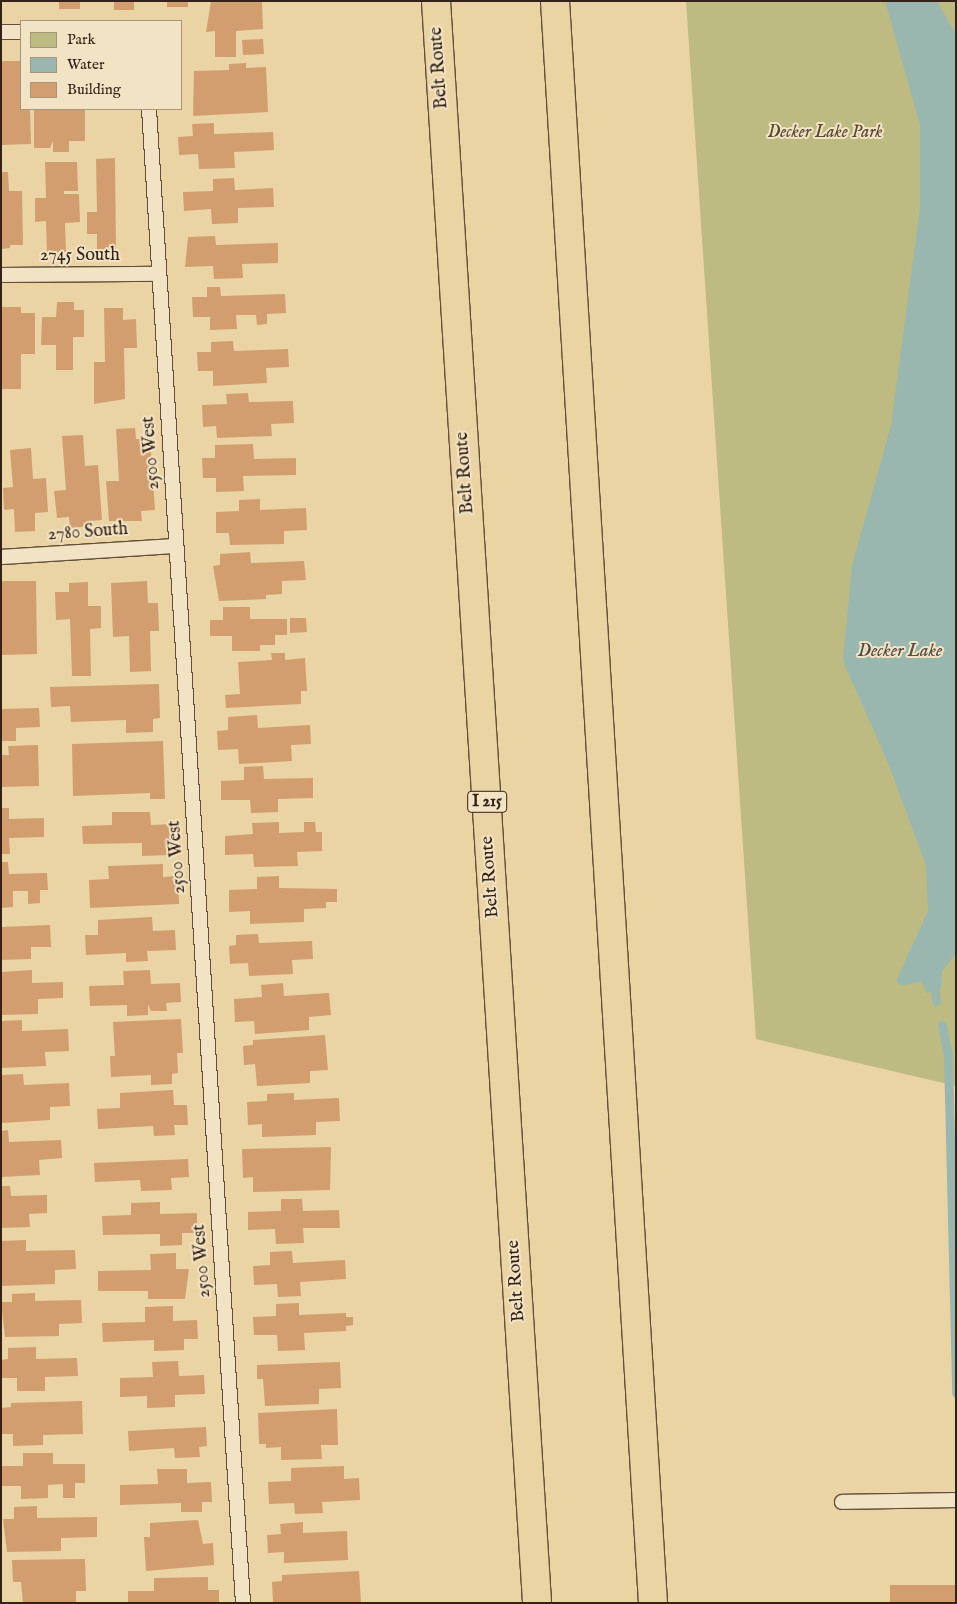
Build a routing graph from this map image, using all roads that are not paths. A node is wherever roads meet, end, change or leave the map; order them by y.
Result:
1 (436, 1) edge
2 (555, 1) edge
3 (1, 32) edge
4 (20, 32) edge
5 (149, 110) edge
6 (159, 274) junction
7 (1, 275) edge
8 (176, 546) junction
9 (1, 557) edge
10 (956, 1500) edge
11 (842, 1502) dead end
12 (243, 1603) edge
13 (537, 1603) edge
14 (653, 1603) edge

1 - 13 highway, Belt Route / I 215
2 - 14 highway
3 - 4 lane
5 - 6 lane, 2500 West
6 - 7 lane, 2745 South
6 - 8 lane, 2500 West
8 - 9 lane, 2780 South
8 - 12 lane, 2500 West
10 - 11 lane

